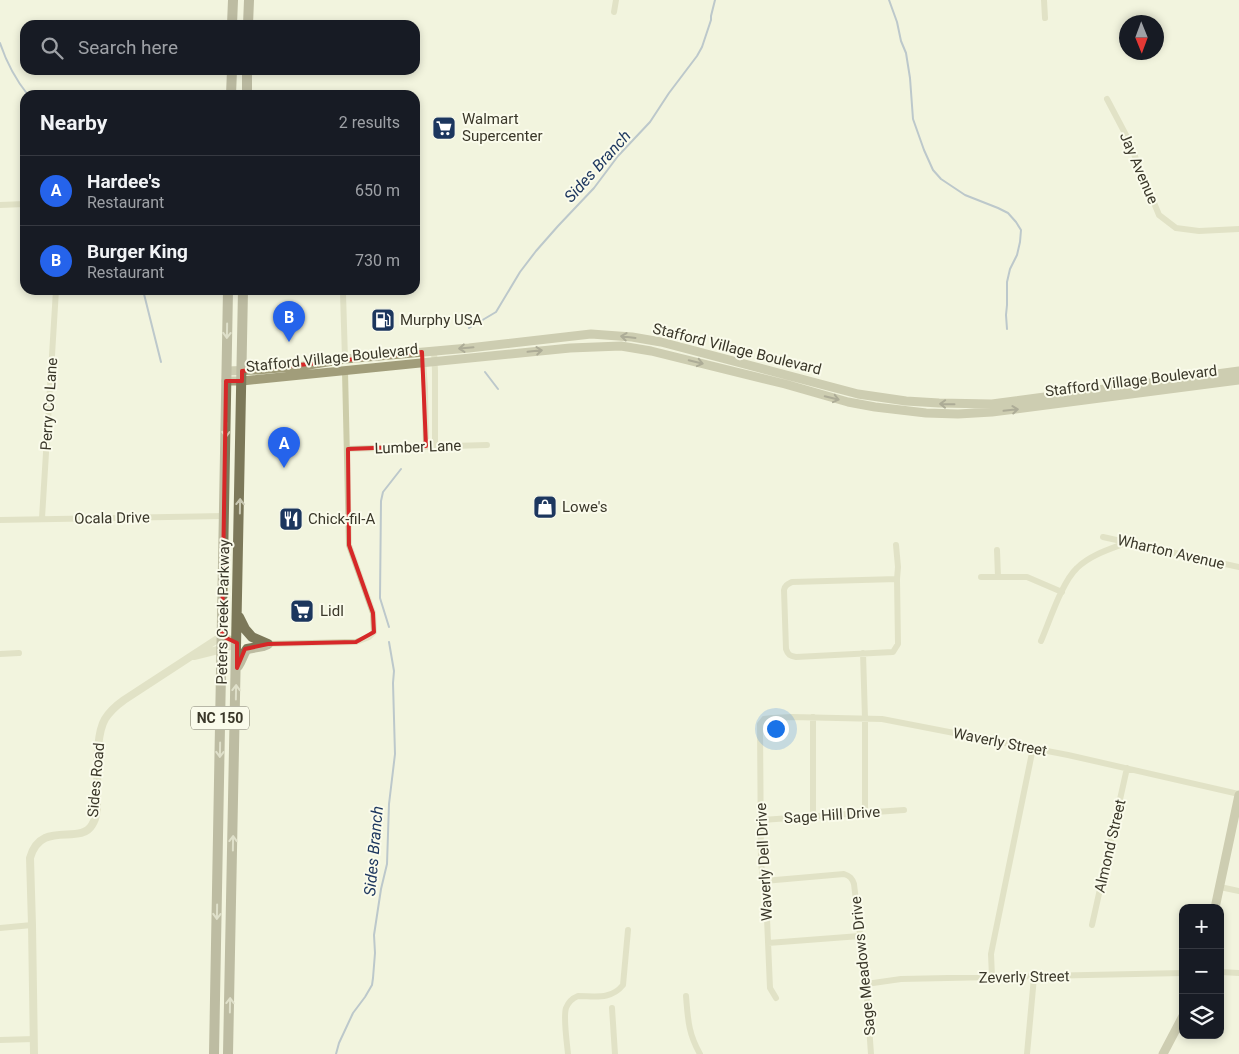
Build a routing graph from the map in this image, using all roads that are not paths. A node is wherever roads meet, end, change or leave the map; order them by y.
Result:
1 (233, 0) edge
2 (249, 0) edge
3 (616, 0) edge
4 (1044, 0) edge
5 (614, 12) dead end
6 (1045, 18) dead end
7 (232, 20) edge
8 (248, 20) edge
9 (232, 75) edge
10 (247, 75) edge
11 (231, 90) edge
12 (247, 90) edge
13 (1107, 99) dead end
14 (20, 204) edge
15 (0, 205) edge
16 (1239, 229) edge
17 (56, 295) edge
18 (228, 295) edge
19 (243, 295) edge
20 (343, 295) edge
21 (434, 351) junction
22 (422, 352) junction
23 (345, 359) junction
24 (434, 362) junction
25 (423, 363) junction
26 (345, 371) junction
27 (1239, 371) edge
28 (226, 376) junction
29 (242, 376) junction
30 (1239, 380) edge
31 (426, 404) junction
32 (435, 404) junction
33 (487, 445) dead end
34 (426, 446) junction
35 (436, 446) junction
36 (348, 449) junction
37 (224, 516) junction
38 (42, 518) junction
39 (0, 520) edge
40 (1103, 537) dead end
41 (1127, 543) junction
42 (896, 545) dead end
43 (997, 550) dead end
44 (1239, 567) edge
45 (998, 576) junction
46 (981, 577) dead end
47 (897, 580) junction
48 (238, 584) junction
49 (1062, 592) junction
50 (238, 613) junction
51 (222, 636) junction
52 (1041, 641) dead end
53 (237, 642) junction
54 (268, 644) junction
55 (222, 649) junction
56 (19, 653) dead end
57 (0, 654) edge
58 (863, 654) junction
59 (190, 656) junction
60 (237, 668) junction
61 (813, 717) junction
62 (865, 718) junction
63 (760, 724) joint
64 (1033, 748) junction
65 (1127, 768) junction
66 (1239, 795) edge
67 (904, 810) dead end
68 (864, 813) junction
69 (813, 817) junction
70 (1237, 818) edge
71 (761, 820) junction
72 (764, 881) junction
73 (1220, 887) junction
74 (1239, 891) edge
75 (1216, 904) edge
76 (32, 925) junction
77 (1092, 925) dead end
78 (0, 928) edge
79 (628, 930) dead end
80 (860, 936) junction
81 (768, 943) junction
82 (1224, 972) edge
83 (1179, 973) edge
84 (1239, 973) edge
85 (992, 977) junction
86 (1034, 977) junction
87 (866, 984) junction
88 (686, 996) dead end
89 (776, 998) dead end
90 (612, 1008) dead end
91 (1179, 1024) edge
92 (34, 1039) junction
93 (0, 1040) edge
94 (34, 1054) edge
95 (214, 1054) edge
96 (228, 1054) edge
97 (568, 1054) edge
98 (615, 1054) edge
99 (700, 1054) edge
100 (871, 1054) edge
101 (1027, 1054) edge
102 (1163, 1054) edge

1 - 7 main road
2 - 8 main road
3 - 5 street
4 - 6 street
9 - 11 main road
10 - 12 main road
13 - 16 street, Jay Avenue
14 - 15 street
17 - 38 street, Perry Co Lane
18 -> 28 main road, Peters Creek Parkway / NC 150
19 - 29 main road, Peters Creek Parkway / NC 150
20 - 23 street
21 - 22 main road, Stafford Village Boulevard
21 - 24 street
27 -> 21 main road, Stafford Village Boulevard
22 - 23 main road, Stafford Village Boulevard
22 - 25 street
23 - 29 main road, Stafford Village Boulevard
24 - 25 main road, Stafford Village Boulevard
24 -> 30 main road, Stafford Village Boulevard
24 - 32 street
25 - 26 main road, Stafford Village Boulevard
25 - 31 street
26 - 29 main road, Stafford Village Boulevard
26 - 36 street
28 - 29 main road, Stafford Village Boulevard
28 -> 37 main road, Peters Creek Parkway / NC 150
48 -> 29 main road, Peters Creek Parkway / NC 150
31 - 32 street
31 - 34 street
32 - 35 street
33 - 35 street, Lumber Lane
34 - 35 street, Lumber Lane
34 - 36 street, Lumber Lane
36 - 54 street
37 - 38 street, Ocala Drive
37 - 48 main road
37 - 51 main road, Peters Creek Parkway / NC 150
38 - 39 street, Ocala Drive
40 - 41 street, Wharton Avenue
41 - 44 street, Wharton Avenue
41 - 49 street
42 - 47 street
43 - 45 street
45 - 46 street
45 - 49 street
47 - 58 street
47 - 58 street
48 - 50 main road, Peters Creek Parkway / NC 150
49 - 52 street
50 - 53 main road, Peters Creek Parkway / NC 150
50 - 54 main road
51 - 53 street
51 - 55 main road, Peters Creek Parkway / NC 150
51 - 59 street, Sides Road
53 - 55 street, Sides Road
53 - 60 main road, Peters Creek Parkway / NC 150
54 - 60 main road
55 - 59 street, Sides Road
55 -> 95 main road, Peters Creek Parkway / NC 150
56 - 57 street
58 - 62 street
59 - 76 street, Sides Road
96 -> 60 main road, Peters Creek Parkway / NC 150
61 - 62 street, Waverly Street
61 - 63 street, Waverly Street
61 - 69 street
62 - 64 street, Waverly Street
62 - 68 street
63 - 71 street, Waverly Dell Drive
64 - 65 street, Waverly Street
64 - 85 street
65 - 66 street, Waverly Street
65 - 77 street, Almond Street
66 - 70 main road
67 - 68 street, Sage Hill Drive
68 - 69 street, Sage Hill Drive
69 - 71 street, Sage Hill Drive
70 - 73 main road
71 - 72 street, Waverly Dell Drive
72 - 80 street, Sage Meadows Drive
72 - 81 street, Waverly Dell Drive
73 - 74 street
73 - 75 main road
76 - 78 street
76 - 92 street, Sides Road
79 - 97 street
80 - 81 street
80 - 87 street, Sage Meadows Drive
81 - 89 street, Waverly Dell Drive
82 - 84 street
83 - 86 street, Zeverly Street
85 - 86 street, Zeverly Street
85 - 87 street, Zeverly Street
86 - 101 street
87 - 100 street, Sage Meadows Drive
88 - 99 street
90 - 98 street
91 - 102 main road
92 - 93 street
92 - 94 street, Sides Road

